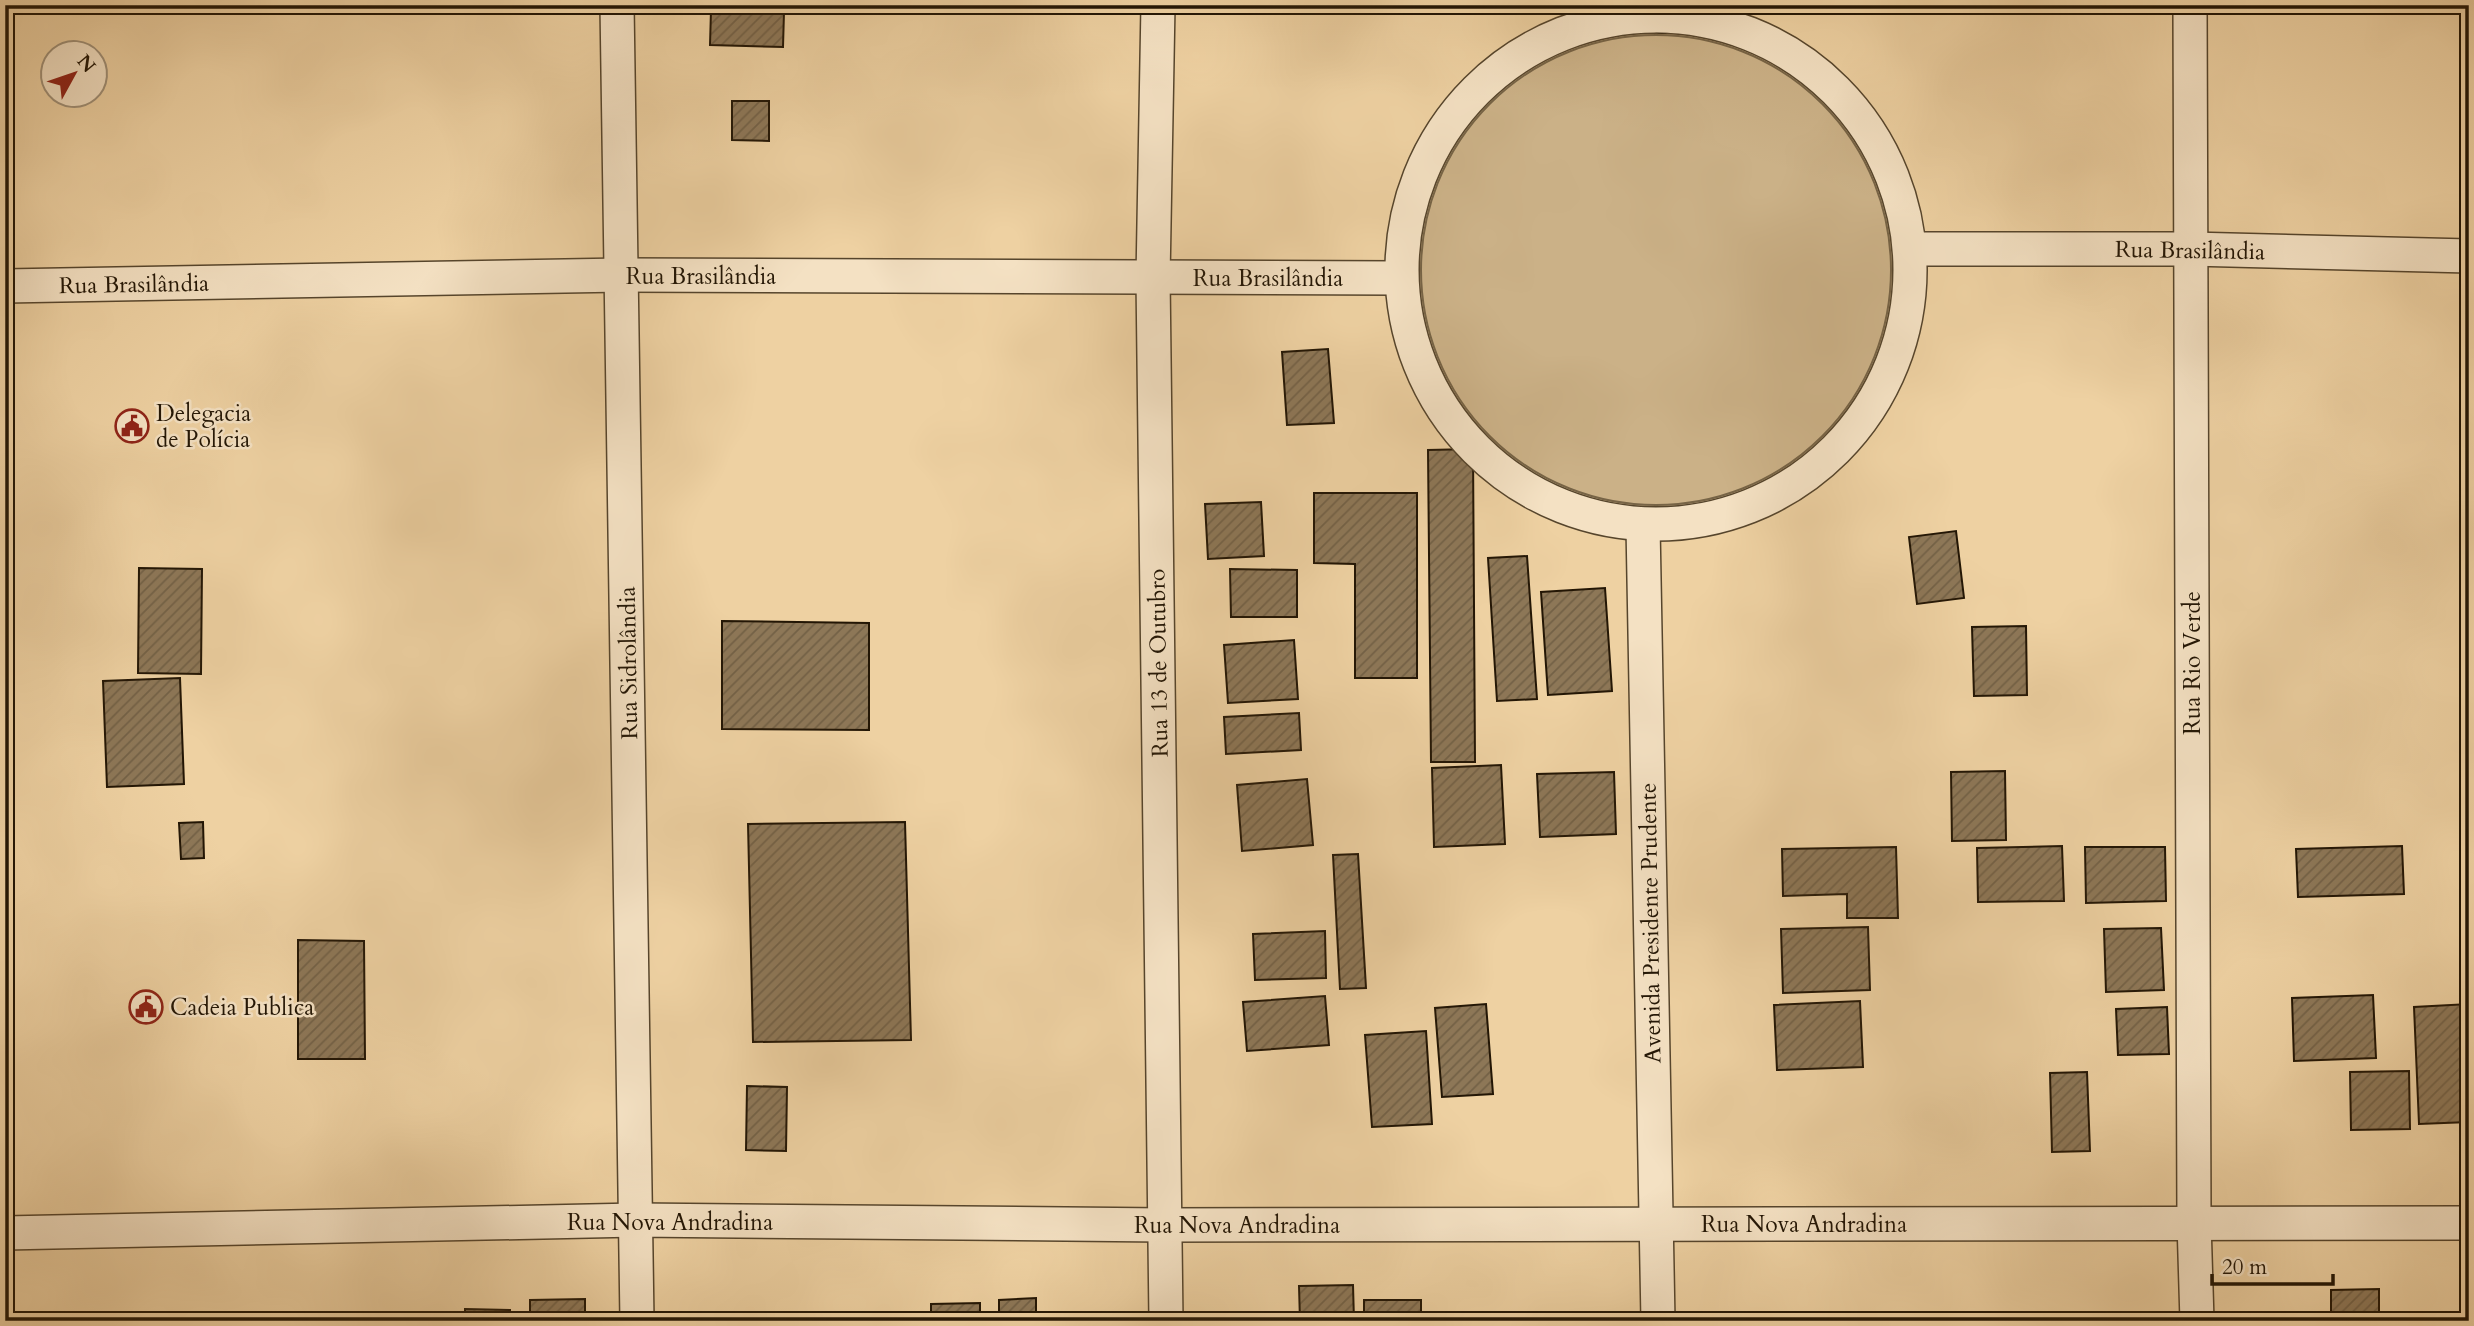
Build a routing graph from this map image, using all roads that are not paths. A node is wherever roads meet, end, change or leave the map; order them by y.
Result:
1 (617, 5) edge
2 (1158, 5) edge
3 (2190, 5) edge
4 (1662, 9) edge
5 (1912, 248) junction
6 (2191, 249) junction
7 (2469, 256) edge
8 (622, 275) junction
9 (1153, 278) junction
10 (1397, 278) junction
11 (5, 286) edge
12 (1643, 526) junction
13 (636, 1220) junction
14 (2194, 1222) junction
15 (2469, 1223) edge
16 (1655, 1224) junction
17 (1164, 1226) junction
18 (5, 1233) edge
19 (638, 1321) edge
20 (1166, 1321) edge
21 (1658, 1321) edge
22 (2197, 1321) edge

1 - 8 street, Rua Sidrolândia
2 - 9 street, Rua 13 de Outubro
3 - 6 street, Rua Rio Verde
4 - 5 street
4 - 10 street
5 - 6 street, Rua Brasilândia
5 - 12 street
6 - 7 street, Rua Brasilândia
6 - 14 street, Rua Rio Verde
8 - 9 street, Rua Brasilândia
8 - 11 street, Rua Brasilândia
8 - 13 street, Rua Sidrolândia
9 - 10 street, Rua Brasilândia
9 - 17 street, Rua 13 de Outubro
10 - 12 street
12 - 16 street, Avenida Presidente Prudente
13 - 17 street, Rua Nova Andradina
13 - 18 street, Rua Nova Andradina
13 - 19 street, Rua Sidrolândia
14 - 15 street, Rua Nova Andradina
14 - 16 street, Rua Nova Andradina
14 - 22 street, Rua Rio Verde
16 - 17 street, Rua Nova Andradina
16 - 21 street, Avenida Presidente Prudente
17 - 20 street, Rua 13 de Outubro

